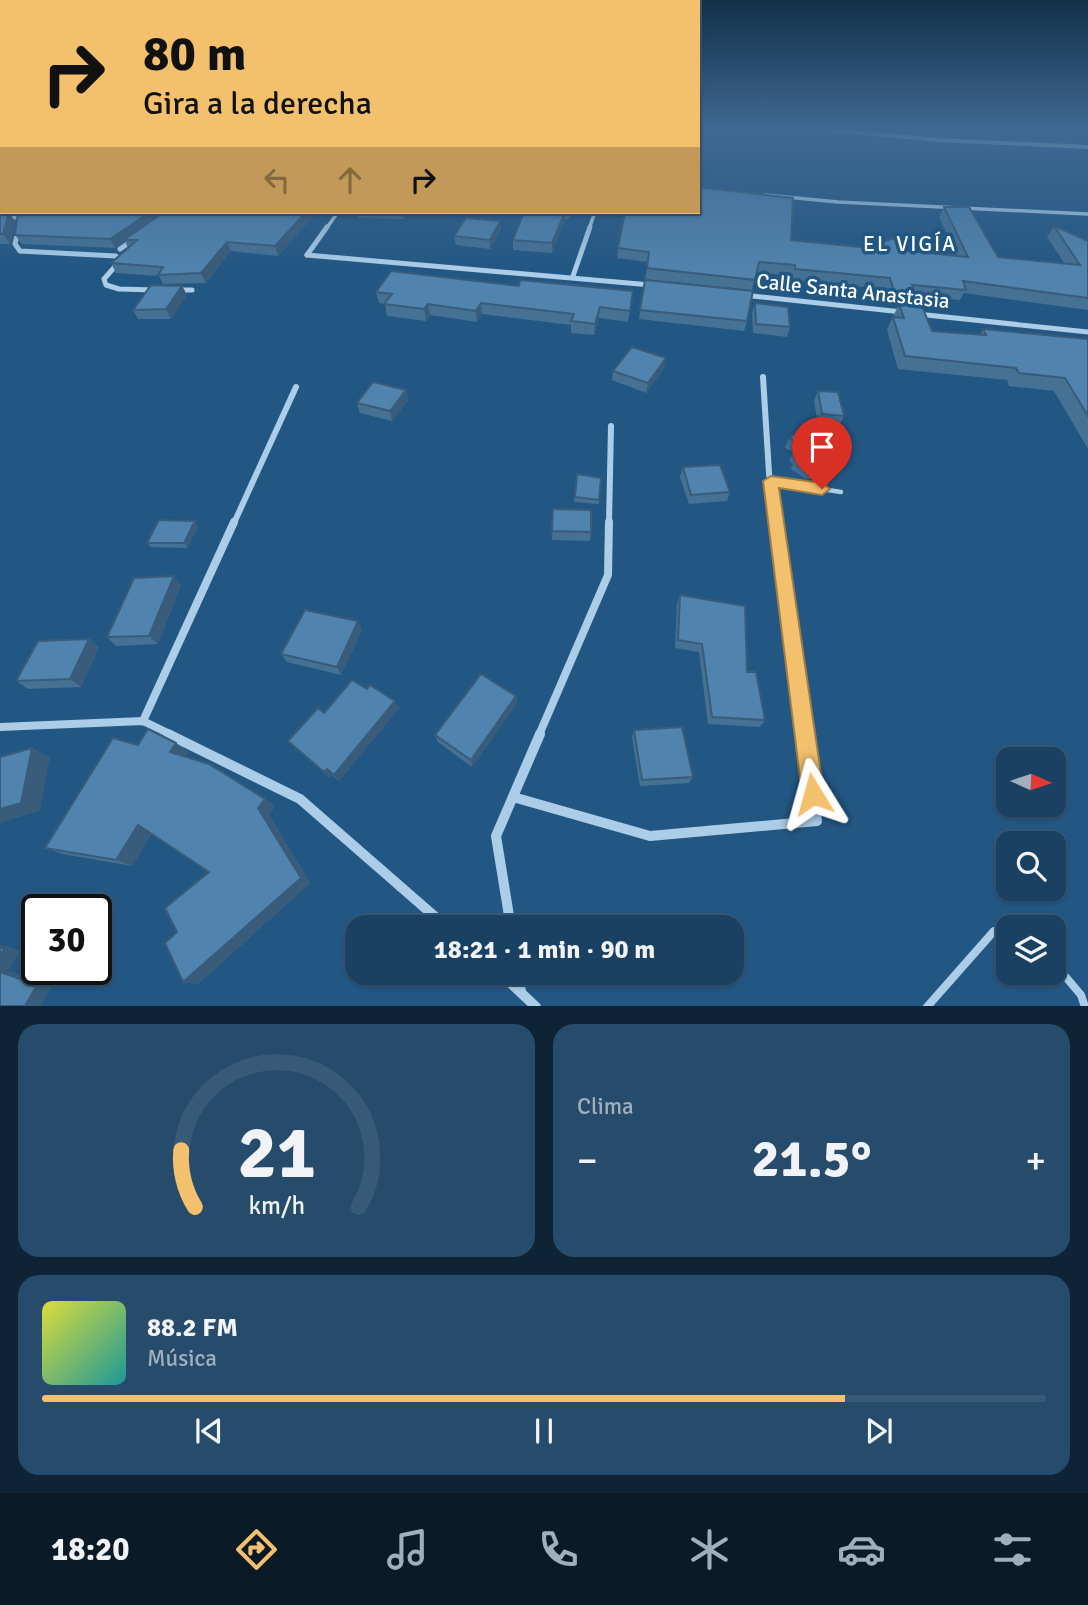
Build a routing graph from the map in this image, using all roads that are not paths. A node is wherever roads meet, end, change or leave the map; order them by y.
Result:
1 (762, 195) edge
2 (337, 214) edge
3 (594, 214) edge
4 (1088, 214) edge
5 (0, 221) edge
6 (142, 234) edge
7 (120, 249) edge
8 (573, 276) junction
9 (654, 285) edge
10 (192, 290) dead end
11 (735, 294) edge
12 (1088, 332) edge
13 (763, 377) dead end
14 (296, 387) dead end
15 (611, 426) dead end
16 (771, 481) junction
17 (841, 492) dead end
18 (143, 721) junction
19 (0, 727) edge
20 (513, 797) junction
21 (433, 915) edge
22 (509, 915) edge
23 (996, 931) edge
24 (1066, 977) edge
25 (514, 985) edge
26 (521, 985) edge
27 (522, 992) junction
28 (536, 1006) edge
29 (927, 1006) edge
30 (1085, 1006) edge

1 - 4 street
2 - 8 street
3 - 8 street
5 - 10 street
6 - 7 street
8 - 9 street
11 - 12 street, Calle Santa Anastasia
13 - 16 street
14 - 18 street
15 - 20 street
16 - 17 lane
16 - 20 street
18 - 19 street
18 - 21 street
20 - 22 street
23 - 29 lane
24 - 30 lane
25 - 27 street
26 - 27 street
27 - 28 street

